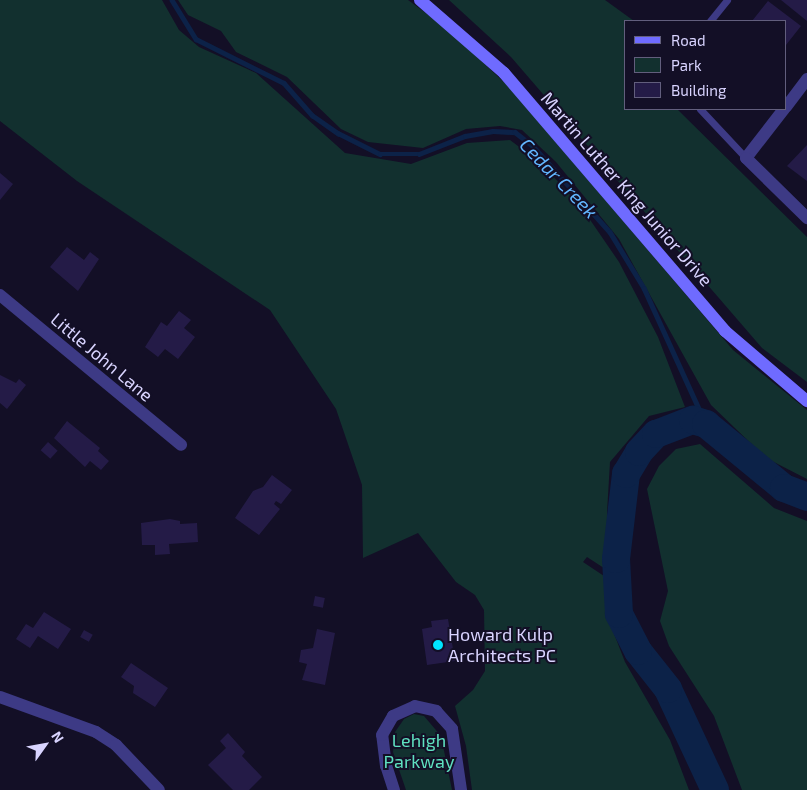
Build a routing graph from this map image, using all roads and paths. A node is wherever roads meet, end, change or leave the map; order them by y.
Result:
1 (420, 0) edge
2 (727, 0) edge
3 (711, 20) edge
4 (807, 80) edge
5 (787, 105) edge
6 (701, 110) edge
7 (783, 110) edge
8 (746, 158) junction
9 (807, 218) edge
10 (0, 295) edge
11 (807, 401) edge
12 (181, 445) dead end
13 (0, 697) edge
14 (159, 790) edge
15 (394, 790) edge
16 (460, 790) edge

1 - 11 main road, Martin Luther King Junior Drive
2 - 3 lane
4 - 5 street
6 - 8 lane
7 - 8 street
8 - 9 street
10 - 12 street, Little John Lane
13 - 14 street
15 - 16 street

